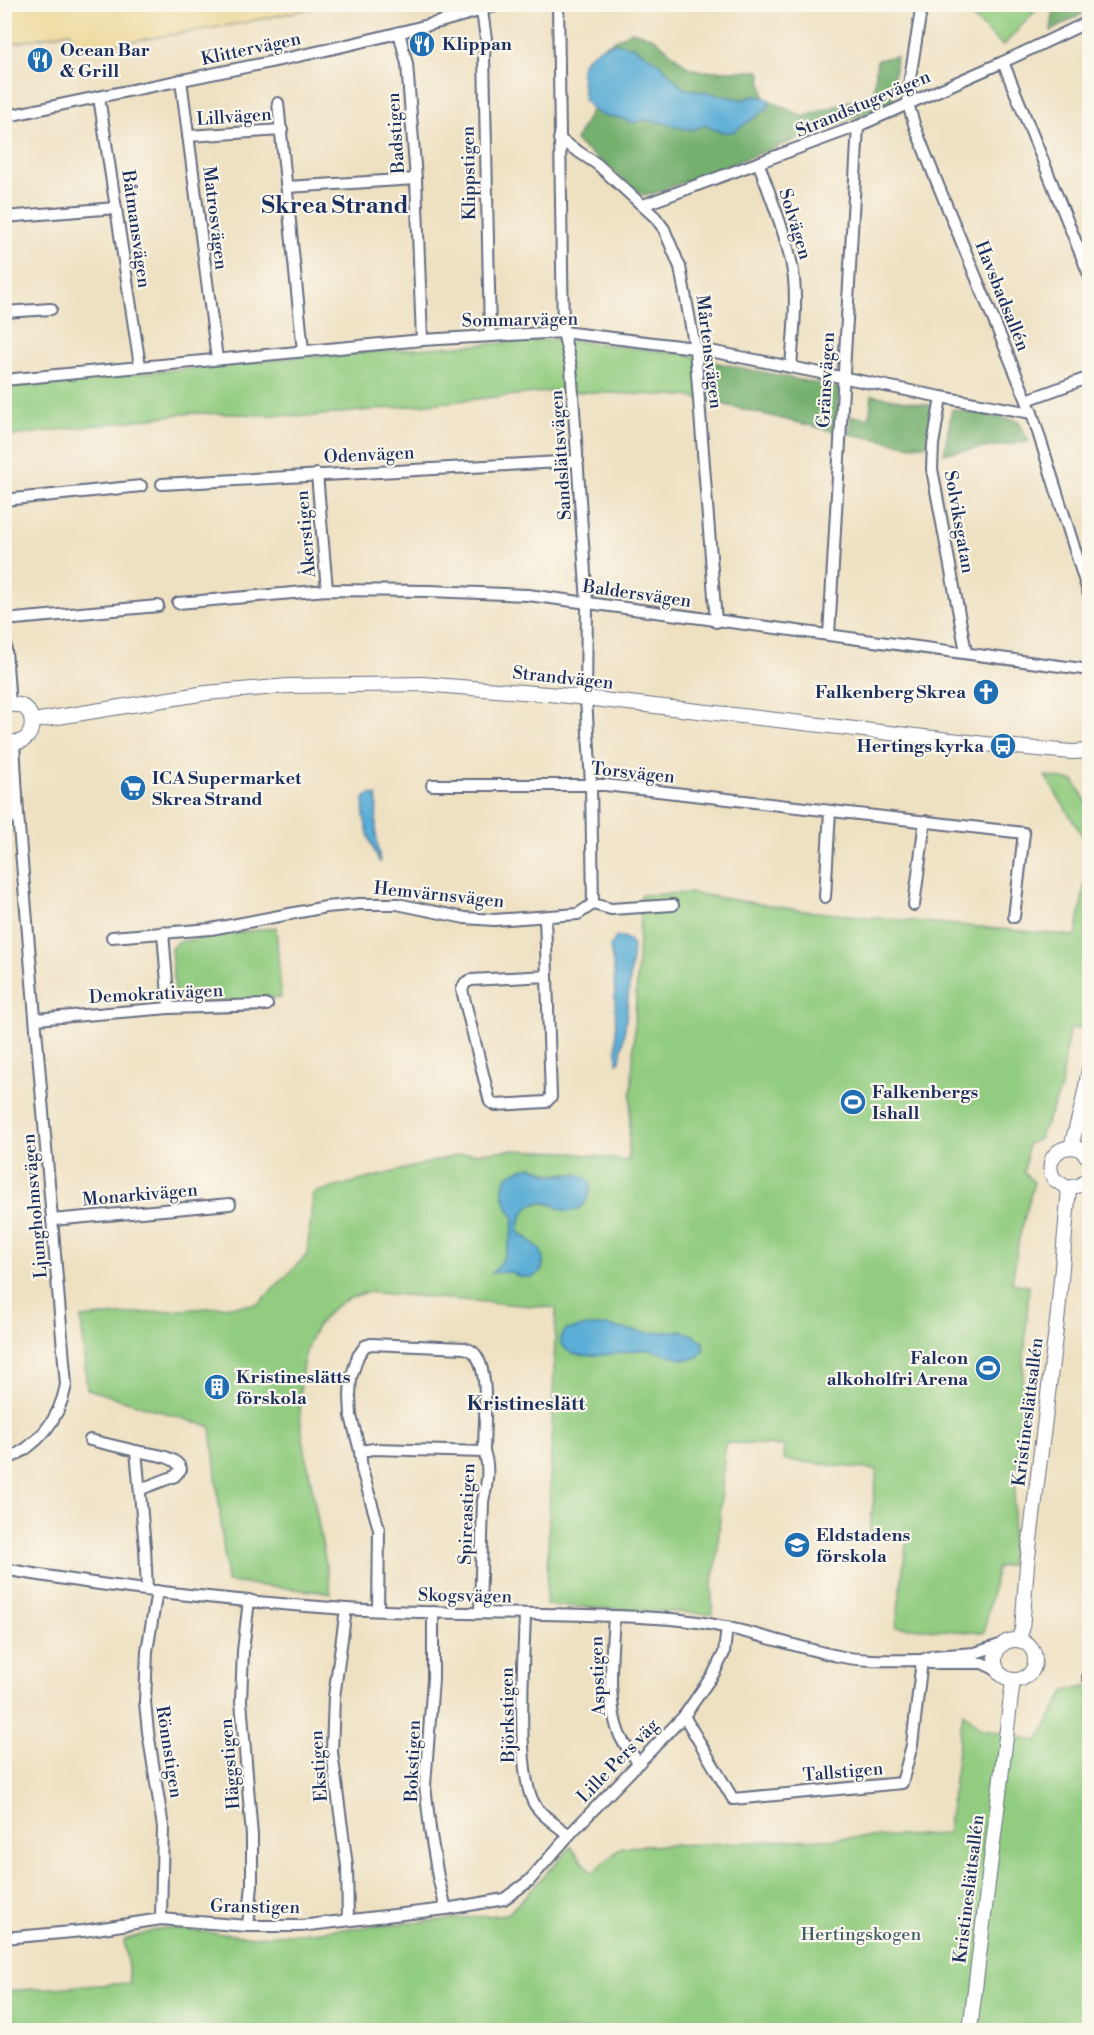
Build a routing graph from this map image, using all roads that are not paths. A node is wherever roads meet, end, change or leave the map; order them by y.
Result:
1 (502, 4) edge
2 (558, 4) edge
3 (922, 4) edge
4 (482, 11) junction
5 (1089, 21) edge
6 (399, 32) junction
7 (1003, 62) junction
8 (181, 80) junction
9 (99, 97) junction
10 (278, 104) dead end
11 (909, 104) junction
12 (4, 117) edge
13 (858, 126) junction
14 (282, 130) junction
15 (188, 136) junction
16 (559, 139) junction
17 (759, 164) junction
18 (416, 179) junction
19 (287, 187) junction
20 (643, 205) junction
21 (116, 208) junction
22 (4, 217) edge
23 (1089, 277) edge
24 (51, 309) dead end
25 (4, 312) edge
26 (563, 332) junction
27 (490, 335) junction
28 (422, 340) junction
29 (695, 348) junction
30 (303, 351) junction
31 (217, 359) junction
32 (140, 366) junction
33 (792, 367) junction
34 (1089, 377) edge
35 (843, 378) junction
36 (4, 380) edge
37 (940, 397) junction
38 (1027, 400) junction
39 (1032, 413) junction
40 (579, 461) junction
41 (317, 474) junction
42 (162, 484) dead end
43 (141, 486) dead end
44 (4, 500) edge
45 (327, 590) junction
46 (1089, 598) edge
47 (178, 603) dead end
48 (587, 603) junction
49 (158, 606) dead end
50 (4, 622) edge
51 (716, 622) junction
52 (829, 635) junction
53 (966, 652) junction
54 (1089, 670) edge
55 (586, 698) junction
56 (7, 706) edge
57 (33, 721) junction
58 (9, 742) edge
59 (1089, 751) edge
60 (591, 784) junction
61 (432, 785) dead end
62 (831, 811) junction
63 (18, 815) junction
64 (4, 818) edge
65 (925, 821) junction
66 (825, 897) dead end
67 (593, 904) junction
68 (673, 905) dead end
69 (915, 905) dead end
70 (544, 917) junction
71 (1014, 917) dead end
72 (163, 932) junction
73 (112, 937) dead end
74 (547, 976) junction
75 (267, 1005) dead end
76 (169, 1008) junction
77 (42, 1018) junction
78 (1089, 1065) edge
79 (1071, 1147) junction
80 (1089, 1159) edge
81 (1089, 1176) edge
82 (1069, 1188) junction
83 (230, 1204) dead end
84 (52, 1220) junction
85 (90, 1440) dead end
86 (136, 1451) junction
87 (360, 1451) junction
88 (484, 1452) junction
89 (4, 1461) edge
90 (141, 1489) junction
91 (4, 1569) edge
92 (152, 1591) junction
93 (249, 1600) junction
94 (346, 1609) junction
95 (378, 1610) junction
96 (433, 1612) junction
97 (480, 1613) junction
98 (525, 1614) junction
99 (614, 1617) junction
100 (727, 1627) junction
101 (1018, 1641) junction
102 (1004, 1644) junction
103 (922, 1660) junction
104 (997, 1670) junction
105 (1013, 1680) junction
106 (684, 1716) junction
107 (639, 1763) junction
108 (569, 1836) junction
109 (504, 1899) joint
110 (446, 1909) junction
111 (161, 1918) junction
112 (348, 1920) junction
113 (248, 1926) junction
114 (4, 1938) edge
115 (970, 2031) edge

1 - 4 street, Klittervägen
2 - 16 street, Sandslättsvägen
3 - 11 street, Havsbadsallén
4 - 6 street, Klittervägen
4 - 27 street, Klippstigen
5 - 7 street, Strandstugevägen
6 - 8 street, Klittervägen
6 - 18 street, Badstigen
7 - 11 street, Strandstugevägen
7 - 23 street
8 - 9 street, Klittervägen
8 - 15 street, Matrosvägen
9 - 12 street, Klittervägen
9 - 21 street, Båtmansvägen
10 - 14 street
11 - 13 street, Strandstugevägen
11 - 38 street, Havsbadsallén
13 - 17 street, Strandstugevägen
13 - 35 street, Gränsvägen
14 - 15 street, Lillvägen
14 - 19 street
15 - 31 street, Matrosvägen
16 - 20 street, Mårtensvägen
16 - 26 street, Sandslättsvägen
17 - 20 street, Strandstugevägen
17 - 33 street, Solvägen
18 - 19 street
18 - 28 street, Badstigen
19 - 30 street
20 - 29 street, Mårtensvägen
21 - 22 street
21 - 32 street, Båtmansvägen
24 - 25 street
26 - 27 street, Sommarvägen
26 - 29 street, Sommarvägen
26 - 40 street, Sandslättsvägen
27 - 28 street, Sommarvägen
28 - 30 street, Sommarvägen
29 - 33 street, Sommarvägen
29 - 51 street, Mårtensvägen
30 - 31 street, Sommarvägen
31 - 32 street, Sommarvägen
32 - 36 street, Sommarvägen
33 - 35 street, Sommarvägen
34 - 38 street
35 - 37 street, Sommarvägen
35 - 52 street, Gränsvägen
37 - 39 street, Sommarvägen
37 - 53 street, Solviksgatan
38 - 39 street, Havsbadsallén
39 - 46 street, Havsbadsallén
40 - 41 street, Odenvägen
40 - 48 street, Sandslättsvägen
41 - 42 street, Odenvägen
41 - 45 street, Åkerstigen
43 - 44 street
45 - 47 street, Baldersvägen
45 - 48 street, Baldersvägen
48 - 51 street, Baldersvägen
48 - 55 street, Sandslättsvägen
49 - 50 street
50 - 56 street
51 - 52 street, Baldersvägen
52 - 53 street, Baldersvägen
53 - 54 street, Baldersvägen
55 - 57 street, Strandvägen
55 - 59 street, Strandvägen
55 - 60 street, Sandslättsvägen
56 - 57 street
57 - 58 street
58 - 63 street, Ljungholmsvägen
60 - 61 street, Torsvägen
60 - 62 street, Torsvägen
60 - 67 street, Sandslättsvägen
62 - 65 street, Torsvägen
62 - 66 street
63 - 64 street
63 - 77 street, Ljungholmsvägen
65 - 69 street
65 - 71 street, Torsvägen
67 - 68 street
67 - 70 street, Hemvärnsvägen
70 - 72 street, Hemvärnsvägen
70 - 74 street
72 - 73 street, Hemvärnsvägen
72 - 76 street
74 - 74 street
75 - 76 street, Demokrativägen
76 - 77 street, Demokrativägen
77 - 84 street, Ljungholmsvägen
78 - 79 street
79 - 80 street
79 - 82 street
81 - 82 street
82 - 101 street, Kristineslättsallén
83 - 84 street, Monarkivägen
84 - 89 street, Ljungholmsvägen
85 - 86 street
86 - 90 street, Rönnstigen
86 - 90 street
87 - 88 street
87 - 88 street, Spireastigen
87 - 95 street
88 - 97 street, Spireastigen
90 - 92 street, Rönnstigen
91 - 92 street, Skogsvägen
92 - 93 street, Skogsvägen
92 - 111 street, Rönnstigen
93 - 94 street, Skogsvägen
93 - 113 street, Häggstigen
94 - 95 street, Skogsvägen
94 - 112 street, Ekstigen
95 - 96 street, Skogsvägen
96 - 97 street, Skogsvägen
96 - 110 street, Bokstigen
97 - 98 street, Skogsvägen
98 - 99 street, Skogsvägen
98 - 108 street, Björkstigen
99 - 100 street, Skogsvägen
99 - 107 street, Aspstigen
100 - 103 street, Skogsvägen
100 - 106 street, Lille Pers väg
101 - 102 street
101 - 105 street
102 - 103 street, Skogsvägen
102 - 104 street
103 - 104 street, Skogsvägen
103 - 106 street, Tallstigen
104 - 105 street
105 - 115 street, Kristineslättsallén
106 - 107 street, Lille Pers väg
107 - 108 street, Lille Pers väg
108 - 109 street, Lille Pers väg
109 - 110 street, Granstigen
110 - 112 street, Granstigen
111 - 113 street, Granstigen
111 - 114 street, Granstigen
112 - 113 street, Granstigen

